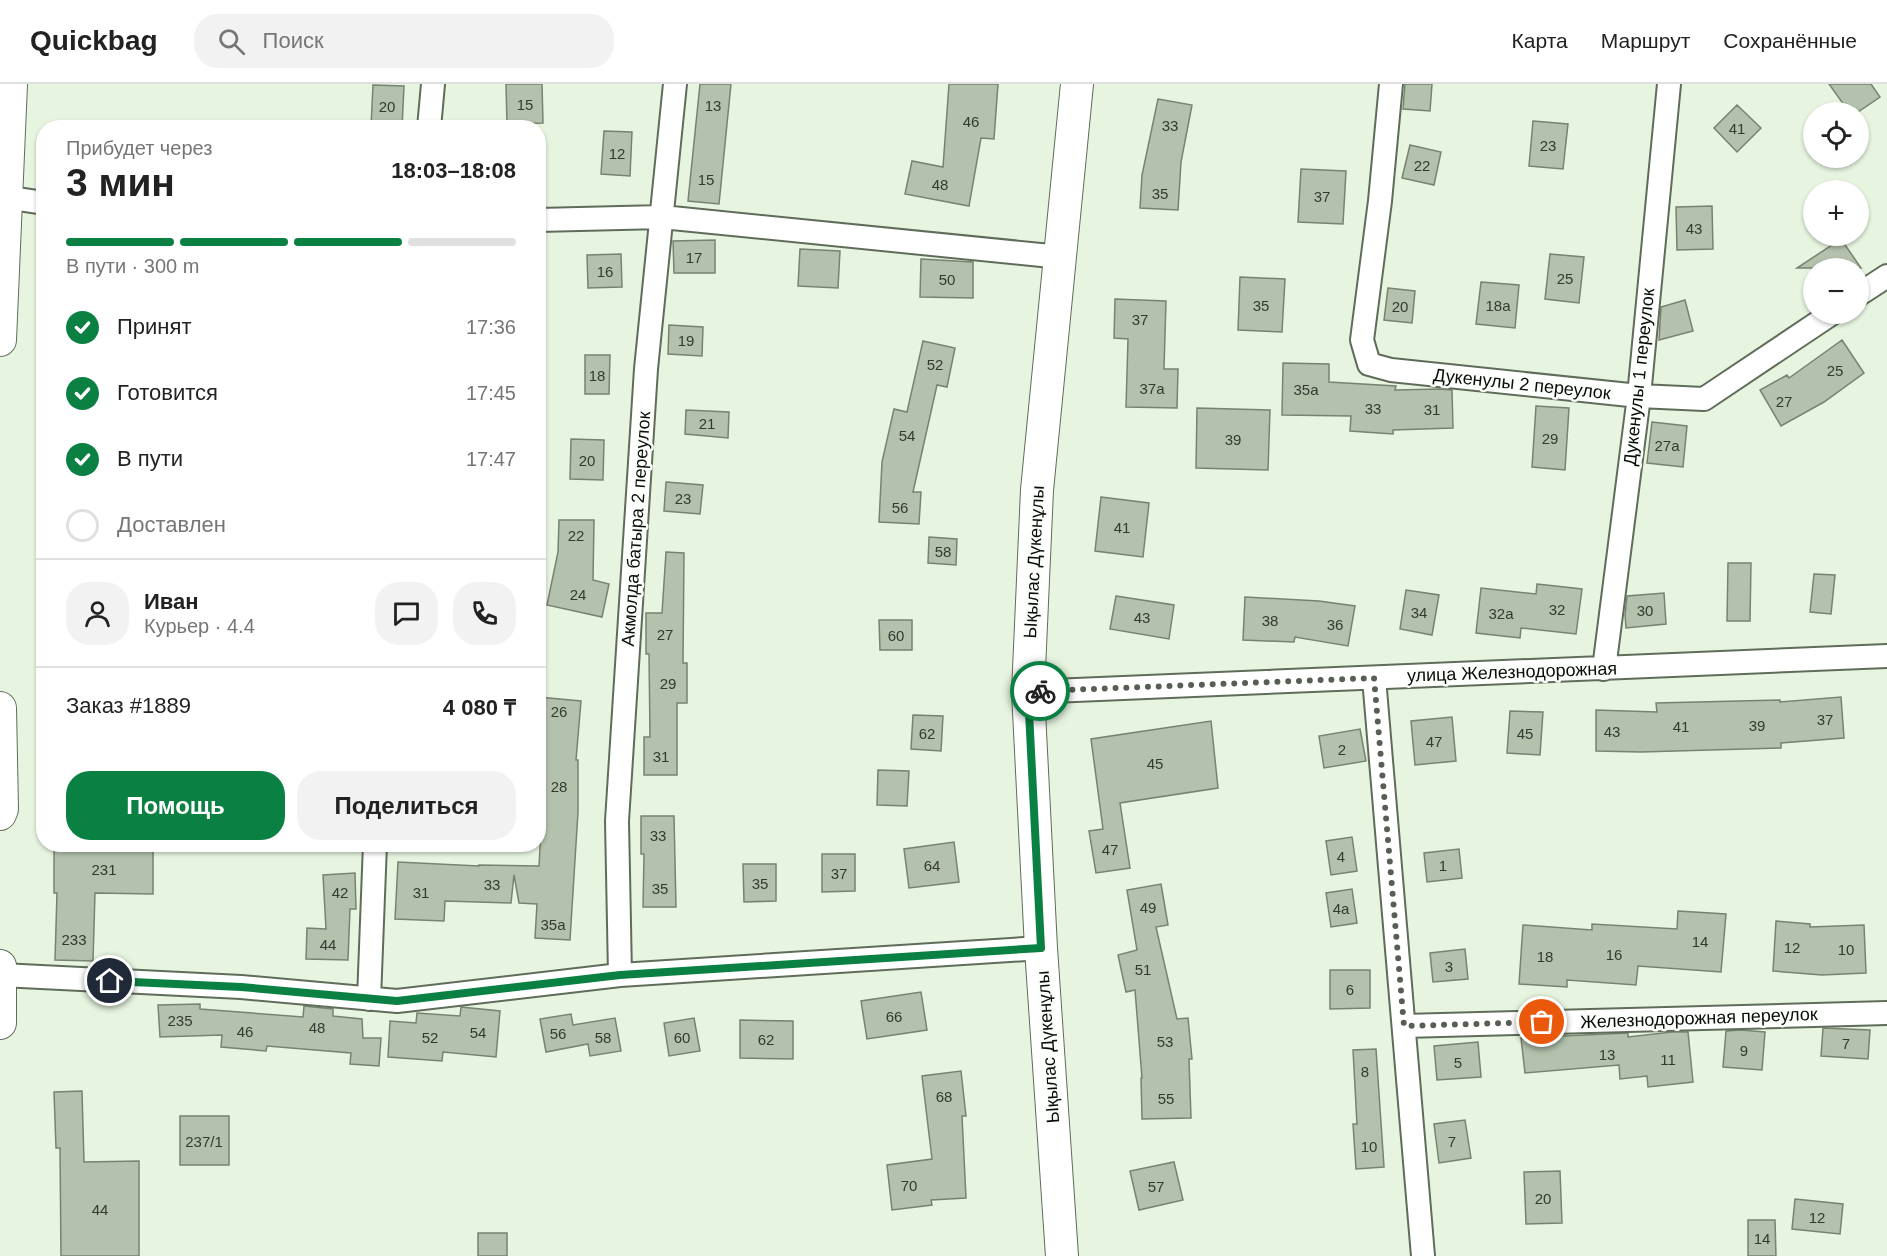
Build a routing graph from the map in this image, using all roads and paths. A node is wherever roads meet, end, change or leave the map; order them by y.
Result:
1 (11, 84) edge
2 (433, 84) edge
3 (675, 84) edge
4 (1077, 84) edge
5 (1391, 84) edge
6 (1669, 84) edge
7 (430, 120) edge
8 (5, 197) junction
9 (36, 202) edge
10 (662, 217) junction
11 (546, 220) edge
12 (1061, 257) junction
13 (1887, 276) edge
14 (1869, 288) edge
15 (1816, 324) edge
16 (0, 340) edge
17 (1639, 396) junction
18 (1887, 656) edge
19 (1604, 669) junction
20 (1374, 678) junction
21 (1028, 692) junction
22 (0, 708) edge
23 (0, 814) edge
24 (375, 852) edge
25 (1041, 948) junction
26 (0, 966) edge
27 (1, 975) edge
28 (620, 975) junction
29 (369, 999) junction
30 (1887, 1012) edge
31 (0, 1023) edge
32 (1404, 1026) junction
33 (1062, 1256) edge
34 (1424, 1256) edge

1 - 8 street
2 - 7 street
3 - 10 street, Акмолда батыра 2 переулок
4 - 12 street, Ықылас Дүкенұлы
5 - 17 street, Дукенулы 2 переулок
6 - 17 street, Дукенулы 1 переулок
8 - 9 street
8 - 16 street
10 - 11 street
10 - 12 street
10 - 28 street, Акмолда батыра 2 переулок
12 - 21 street, Ықылас Дүкенұлы
13 - 14 street
15 - 17 street, Дукенулы 2 переулок
17 - 19 street, Дукенулы 1 переулок
18 - 19 street, улица Железнодорожная
19 - 20 street, улица Железнодорожная
20 - 21 street, улица Железнодорожная
20 - 32 street
21 - 25 street, Ықылас Дүкенұлы
22 - 23 street
24 - 29 street
25 - 28 street
25 - 33 street, Ықылас Дүкенұлы
26 - 27 street
27 - 29 street
27 - 31 street
28 - 29 street
30 - 32 street, Железнодорожная переулок
32 - 34 street

